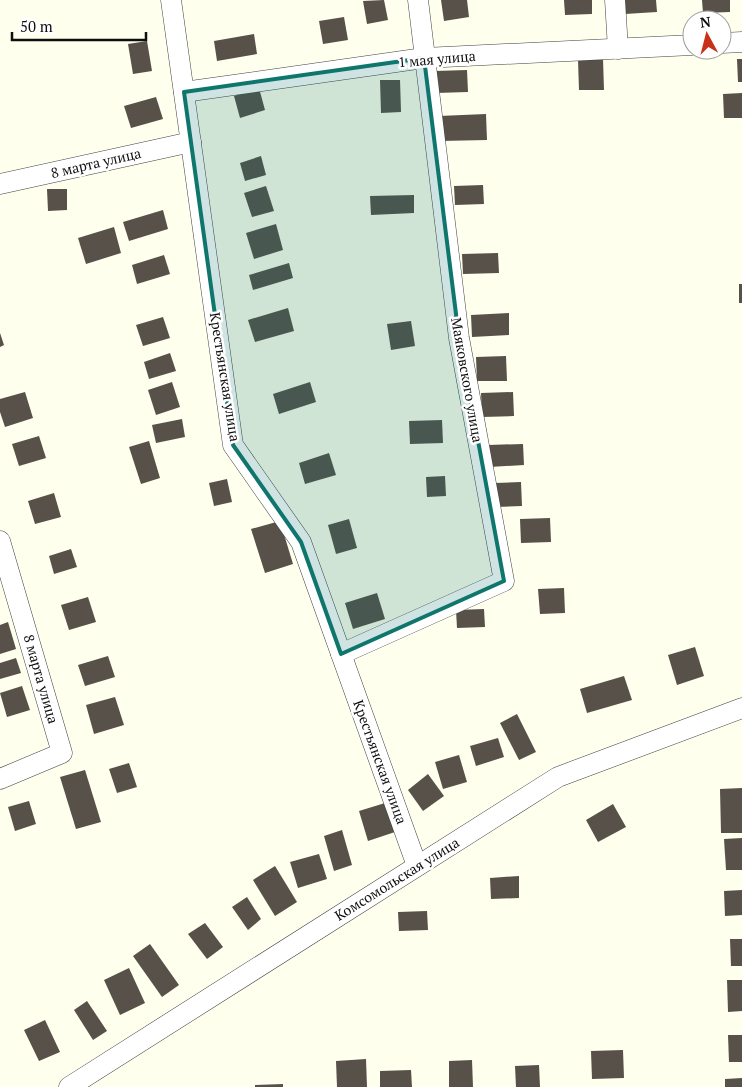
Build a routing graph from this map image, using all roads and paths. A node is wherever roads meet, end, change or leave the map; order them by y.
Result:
1 (172, 0) edge
2 (418, 0) edge
3 (615, 0) edge
4 (682, 46) edge
5 (618, 49) junction
6 (424, 58) junction
7 (184, 92) junction
8 (191, 142) junction
9 (0, 184) edge
10 (0, 541) edge
11 (341, 654) junction
12 (742, 708) edge
13 (0, 779) edge
14 (417, 866) junction
15 (69, 1087) edge

1 - 7 street, Крестьянская улица
2 - 6 street, Маяковского улица
3 - 5 street
4 - 5 street, 1 мая улица
5 - 6 street, 1 мая улица
6 - 7 street, 1 мая улица
6 - 11 street, Маяковского улица
7 - 8 street, Крестьянская улица
8 - 9 street, 8 марта улица
8 - 11 street, Крестьянская улица
10 - 13 street, 8 марта улица
11 - 14 street, Крестьянская улица
12 - 14 street, Комсомольская улица
14 - 15 street, Комсомольская улица

